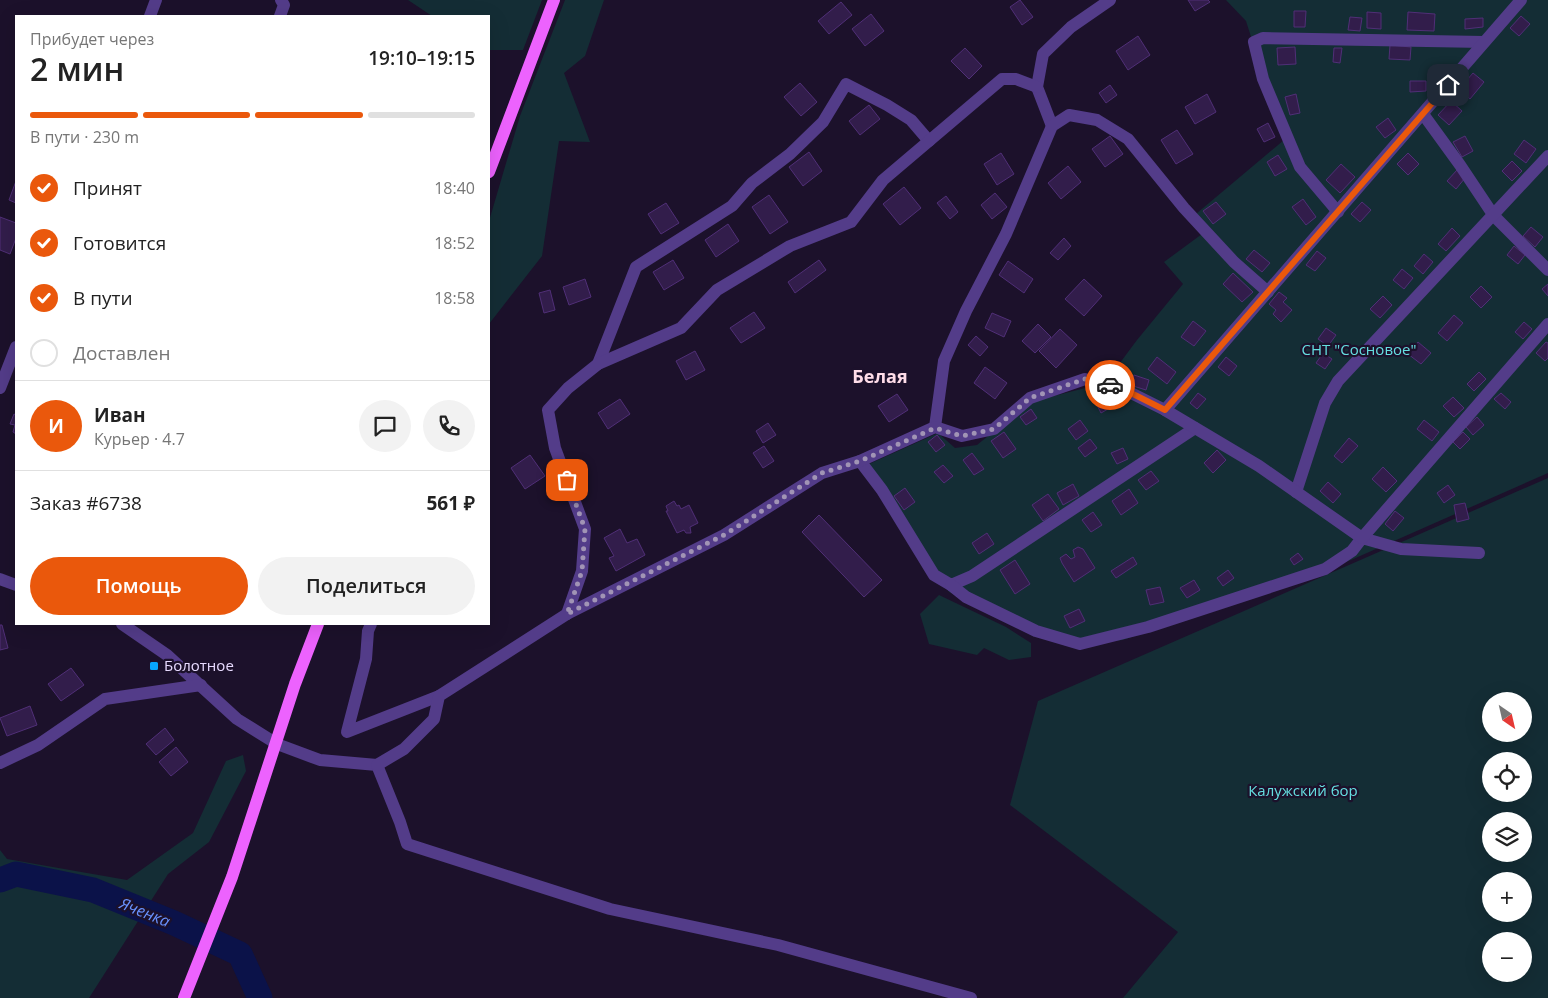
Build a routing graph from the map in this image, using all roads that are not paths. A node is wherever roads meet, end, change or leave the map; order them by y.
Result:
1 (156, 0) edge
2 (281, 0) edge
3 (554, 0) edge
4 (1110, 0) edge
5 (1521, 0) edge
6 (150, 15) edge
7 (280, 15) edge
8 (1484, 42) junction
9 (1037, 87) junction
10 (1423, 114) junction
11 (1052, 126) junction
12 (929, 141) junction
13 (1548, 156) edge
14 (490, 169) edge
15 (1338, 212) junction
16 (1494, 216) junction
17 (1548, 270) edge
18 (1268, 292) junction
19 (1548, 324) edge
20 (15, 350) edge
21 (598, 364) junction
22 (0, 388) edge
23 (1165, 410) junction
24 (935, 428) junction
25 (1195, 428) junction
26 (860, 461) junction
27 (1296, 492) junction
28 (1362, 538) junction
29 (1479, 553) dead end
30 (0, 580) edge
31 (15, 585) edge
32 (951, 585) junction
33 (567, 614) junction
34 (123, 625) edge
35 (318, 625) edge
36 (371, 625) edge
37 (201, 685) junction
38 (439, 696) junction
39 (277, 744) junction
40 (0, 763) edge
41 (377, 765) junction
42 (186, 994) edge
43 (971, 998) edge

1 - 6 street
2 - 7 street
3 - 14 main road
4 - 9 street
5 - 8 street
8 - 10 street
8 - 15 street
9 - 11 street
9 - 12 street
10 - 15 street
10 - 16 street
11 - 18 street
11 - 24 street
12 - 21 street
12 - 21 street
13 - 16 street
15 - 18 street
16 - 17 street
16 - 27 street
18 - 23 street
19 - 28 street
20 - 22 street
21 - 33 street
23 - 24 street
23 - 25 street
24 - 26 street
25 - 27 street
25 - 32 street
26 - 32 street
26 - 33 street
27 - 28 street
28 - 29 street
28 - 32 street
30 - 31 street
33 - 38 street
34 - 37 street
35 - 39 main road
36 - 38 street
37 - 39 street
37 - 40 street
38 - 41 street
39 - 41 street
39 - 42 main road
41 - 43 street

